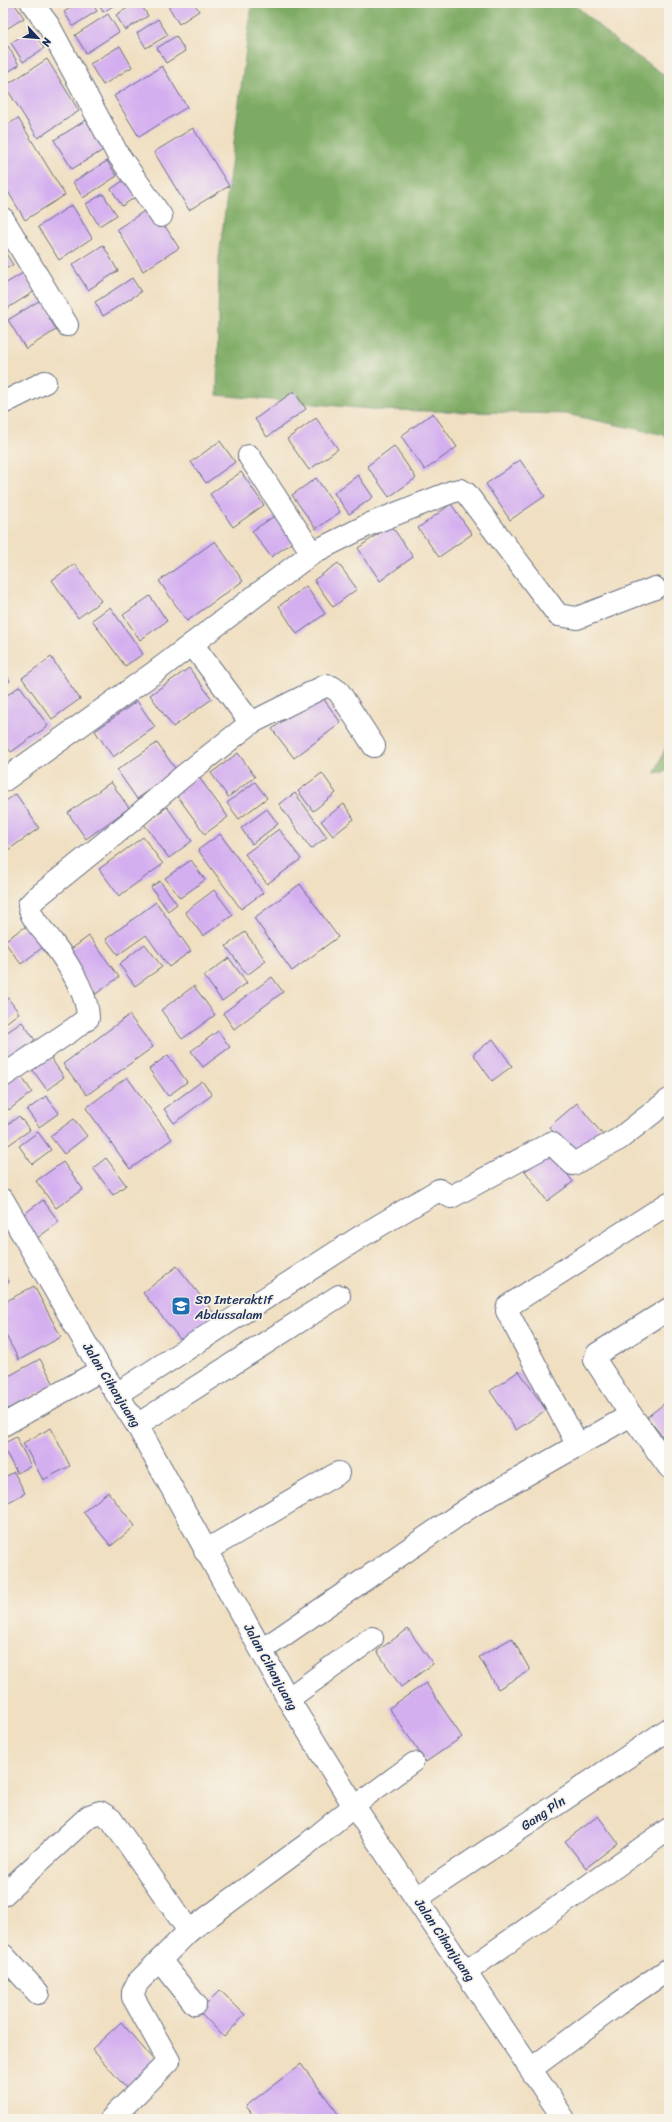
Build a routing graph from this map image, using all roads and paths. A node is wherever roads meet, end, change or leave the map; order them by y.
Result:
1 (32, 3) edge
2 (161, 216) dead end
3 (3, 219) edge
4 (67, 325) dead end
5 (45, 382) dead end
6 (3, 403) edge
7 (249, 456) dead end
8 (312, 553) junction
9 (655, 588) dead end
10 (192, 644) junction
11 (251, 724) junction
12 (374, 746) dead end
13 (3, 781) edge
14 (3, 1076) edge
15 (669, 1100) edge
16 (3, 1200) edge
17 (669, 1203) edge
18 (339, 1296) dead end
19 (669, 1310) edge
20 (101, 1370) junction
21 (117, 1394) junction
22 (630, 1415) junction
23 (3, 1425) edge
24 (137, 1425) junction
25 (577, 1444) junction
26 (669, 1467) edge
27 (338, 1472) dead end
28 (205, 1551) junction
29 (372, 1638) dead end
30 (262, 1650) junction
31 (288, 1699) junction
32 (669, 1729) edge
33 (414, 1762) dead end
34 (354, 1806) junction
35 (669, 1829) edge
36 (3, 1895) edge
37 (416, 1898) junction
38 (189, 1931) junction
39 (3, 1955) edge
40 (160, 1960) junction
41 (669, 1969) edge
42 (467, 1972) junction
43 (38, 1993) dead end
44 (195, 2004) dead end
45 (531, 2069) junction
46 (111, 2119) edge
47 (564, 2119) edge

1 - 2 street
3 - 4 street
5 - 6 street
7 - 8 street
8 - 9 street
8 - 10 street
10 - 11 street
10 - 13 street
11 - 12 street
11 - 14 street
15 - 21 street
16 - 20 street, Jalan Cihanjuang
17 - 25 street
18 - 24 street
19 - 22 street
20 - 21 street, Jalan Cihanjuang
20 - 23 street
21 - 24 street, Jalan Cihanjuang
22 - 25 street
22 - 26 street
24 - 28 street, Jalan Cihanjuang
25 - 30 street
27 - 28 street
28 - 30 street, Jalan Cihanjuang
29 - 31 street
30 - 31 street, Jalan Cihanjuang
31 - 34 street, Jalan Cihanjuang
32 - 37 street, Gang Pln
33 - 34 lane
34 - 37 street, Jalan Cihanjuang
34 - 38 street
35 - 42 street
36 - 38 street
37 - 42 street, Jalan Cihanjuang
38 - 40 street
39 - 43 street
40 - 44 street
40 - 46 street
41 - 45 street
42 - 45 street, Jalan Cihanjuang
45 - 47 street, Jalan Cihanjuang

